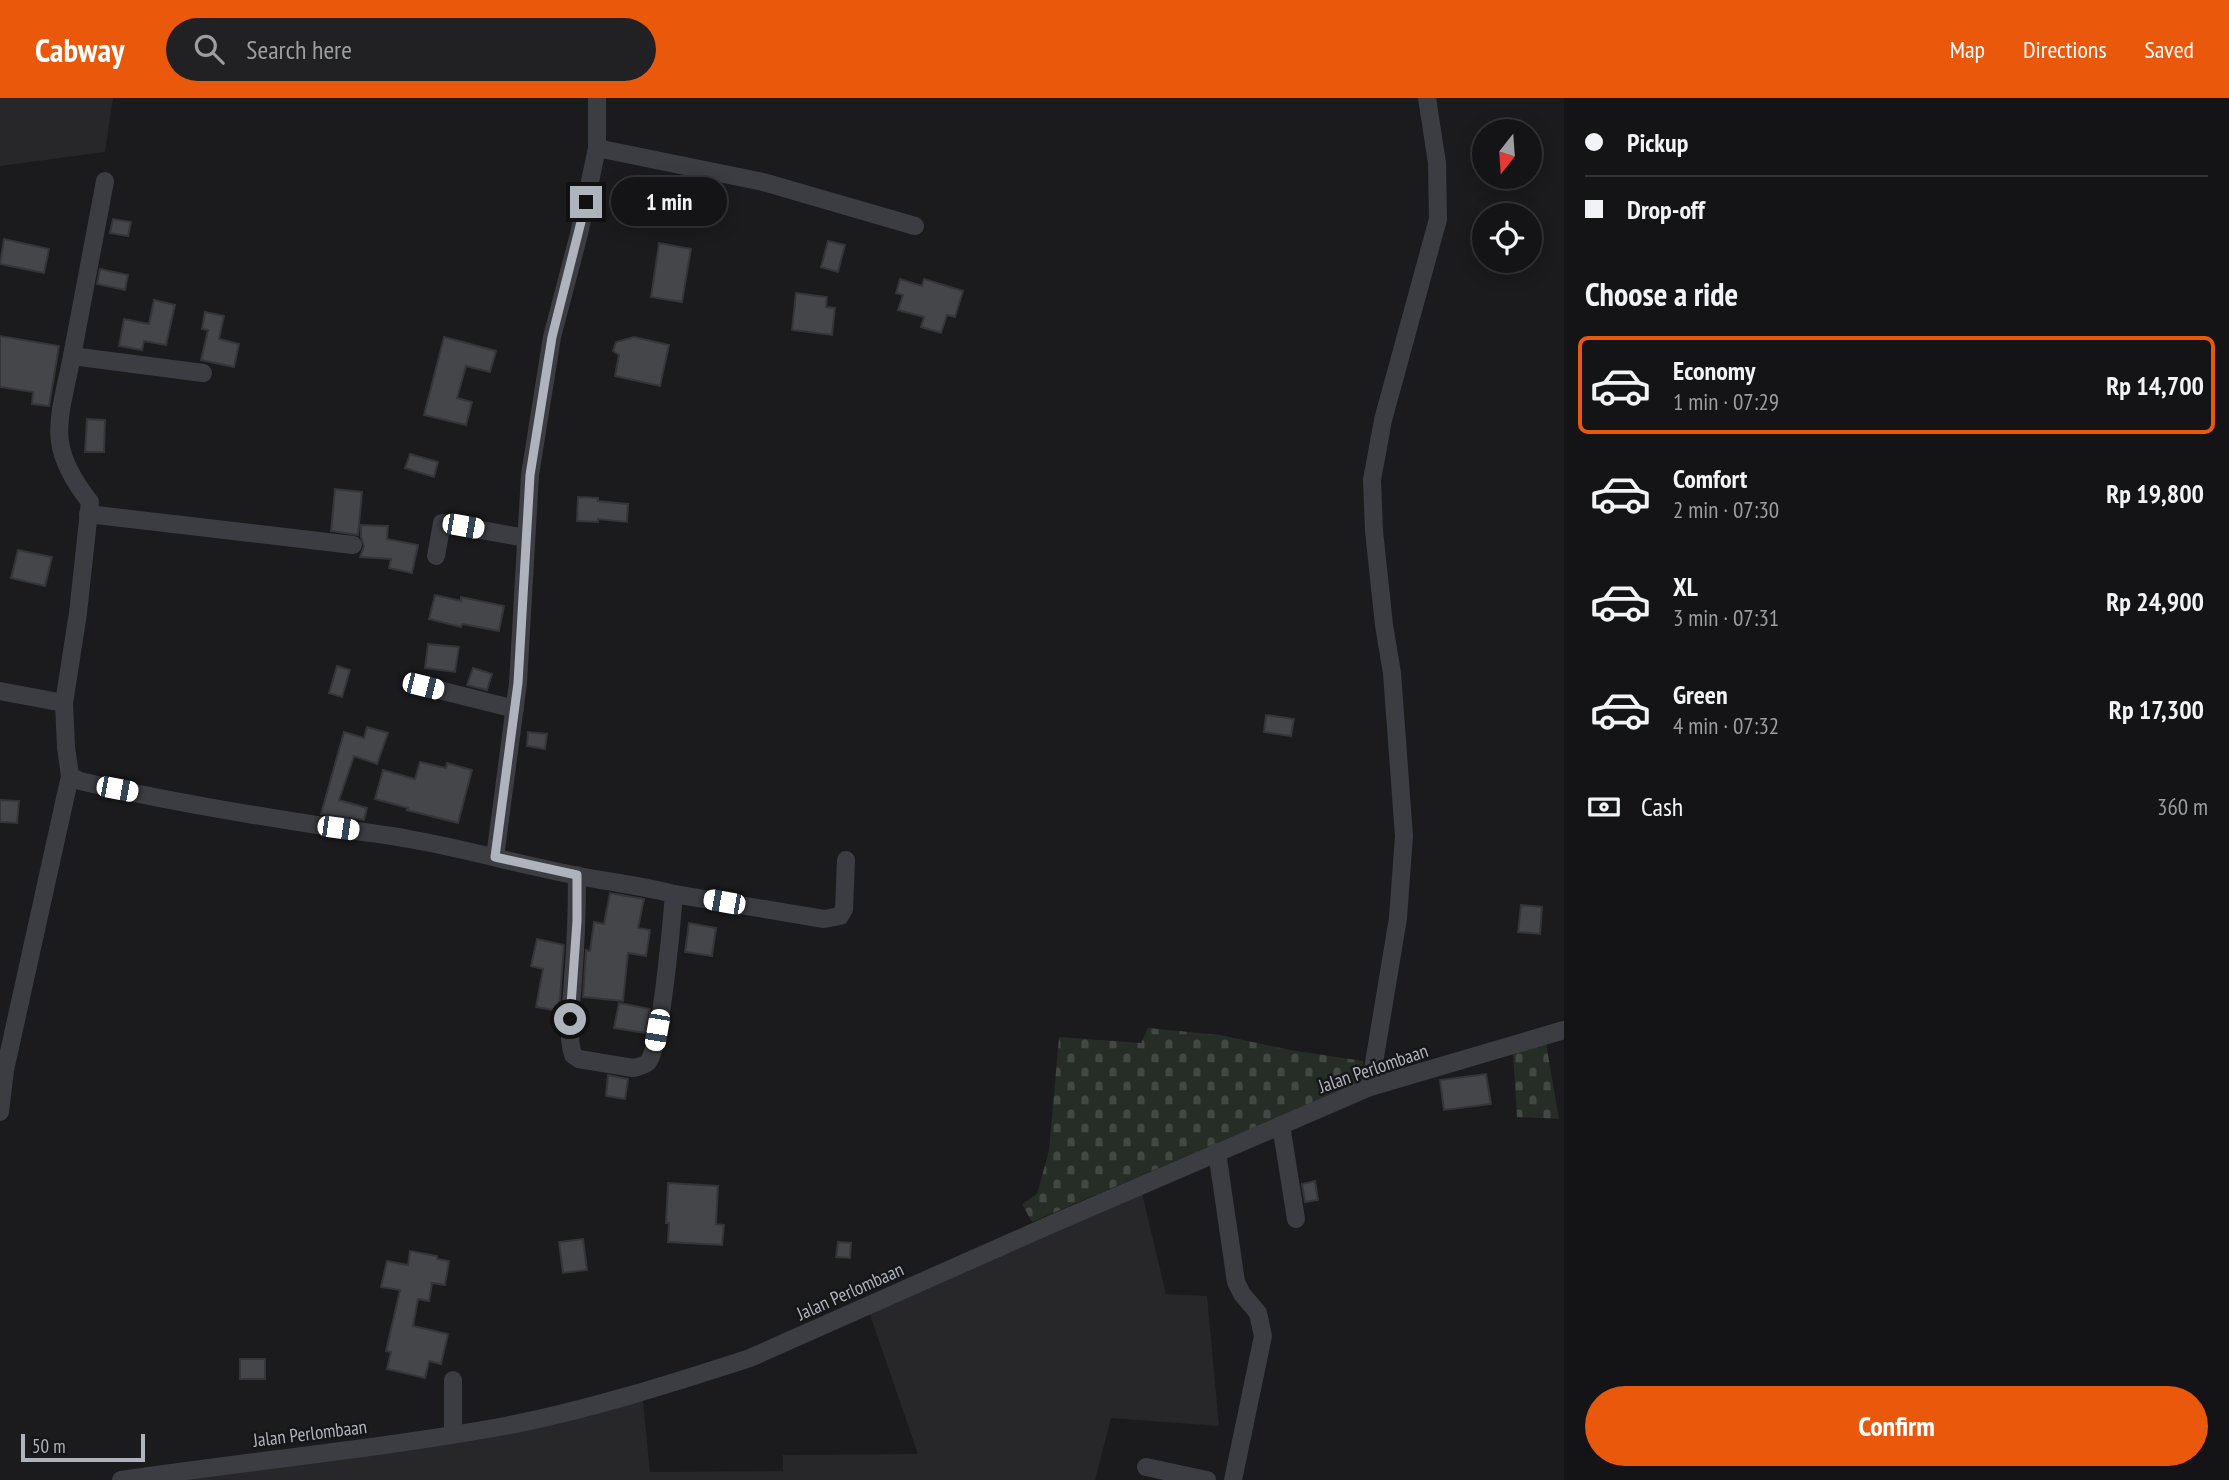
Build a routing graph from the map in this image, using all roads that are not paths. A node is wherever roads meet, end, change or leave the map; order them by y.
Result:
1 (597, 98) edge
2 (1427, 98) edge
3 (597, 148) junction
4 (105, 181) dead end
5 (915, 226) dead end
6 (72, 356) junction
7 (203, 373) dead end
8 (88, 514) junction
9 (526, 538) junction
10 (352, 545) dead end
11 (436, 556) dead end
12 (423, 686) dead end
13 (0, 691) edge
14 (64, 703) junction
15 (515, 709) junction
16 (70, 776) junction
17 (495, 857) junction
18 (846, 860) dead end
19 (577, 875) junction
20 (674, 894) junction
21 (1564, 1030) edge
22 (1370, 1087) junction
23 (0, 1112) edge
24 (1281, 1125) junction
25 (1217, 1152) junction
26 (1296, 1219) dead end
27 (453, 1380) dead end
28 (453, 1434) junction
29 (1146, 1467) dead end
30 (121, 1480) edge
31 (1207, 1480) edge
32 (1233, 1480) edge

1 - 3 street
2 - 22 street
3 - 5 street
3 - 9 street
4 - 6 street
6 - 7 street
6 - 8 street
8 - 10 street
8 - 14 street
9 - 11 street
9 - 15 street
12 - 15 street
13 - 14 street
14 - 16 street
15 - 17 street
16 - 17 street
16 - 23 street
17 - 19 street
18 - 20 street
19 - 20 street
19 - 20 street
21 - 22 street, Jalan Perlombaan
22 - 24 street, Jalan Perlombaan
24 - 25 street, Jalan Perlombaan
24 - 26 street
25 - 28 street, Jalan Perlombaan
25 - 32 street
27 - 28 street
28 - 30 street, Jalan Perlombaan
29 - 31 street

